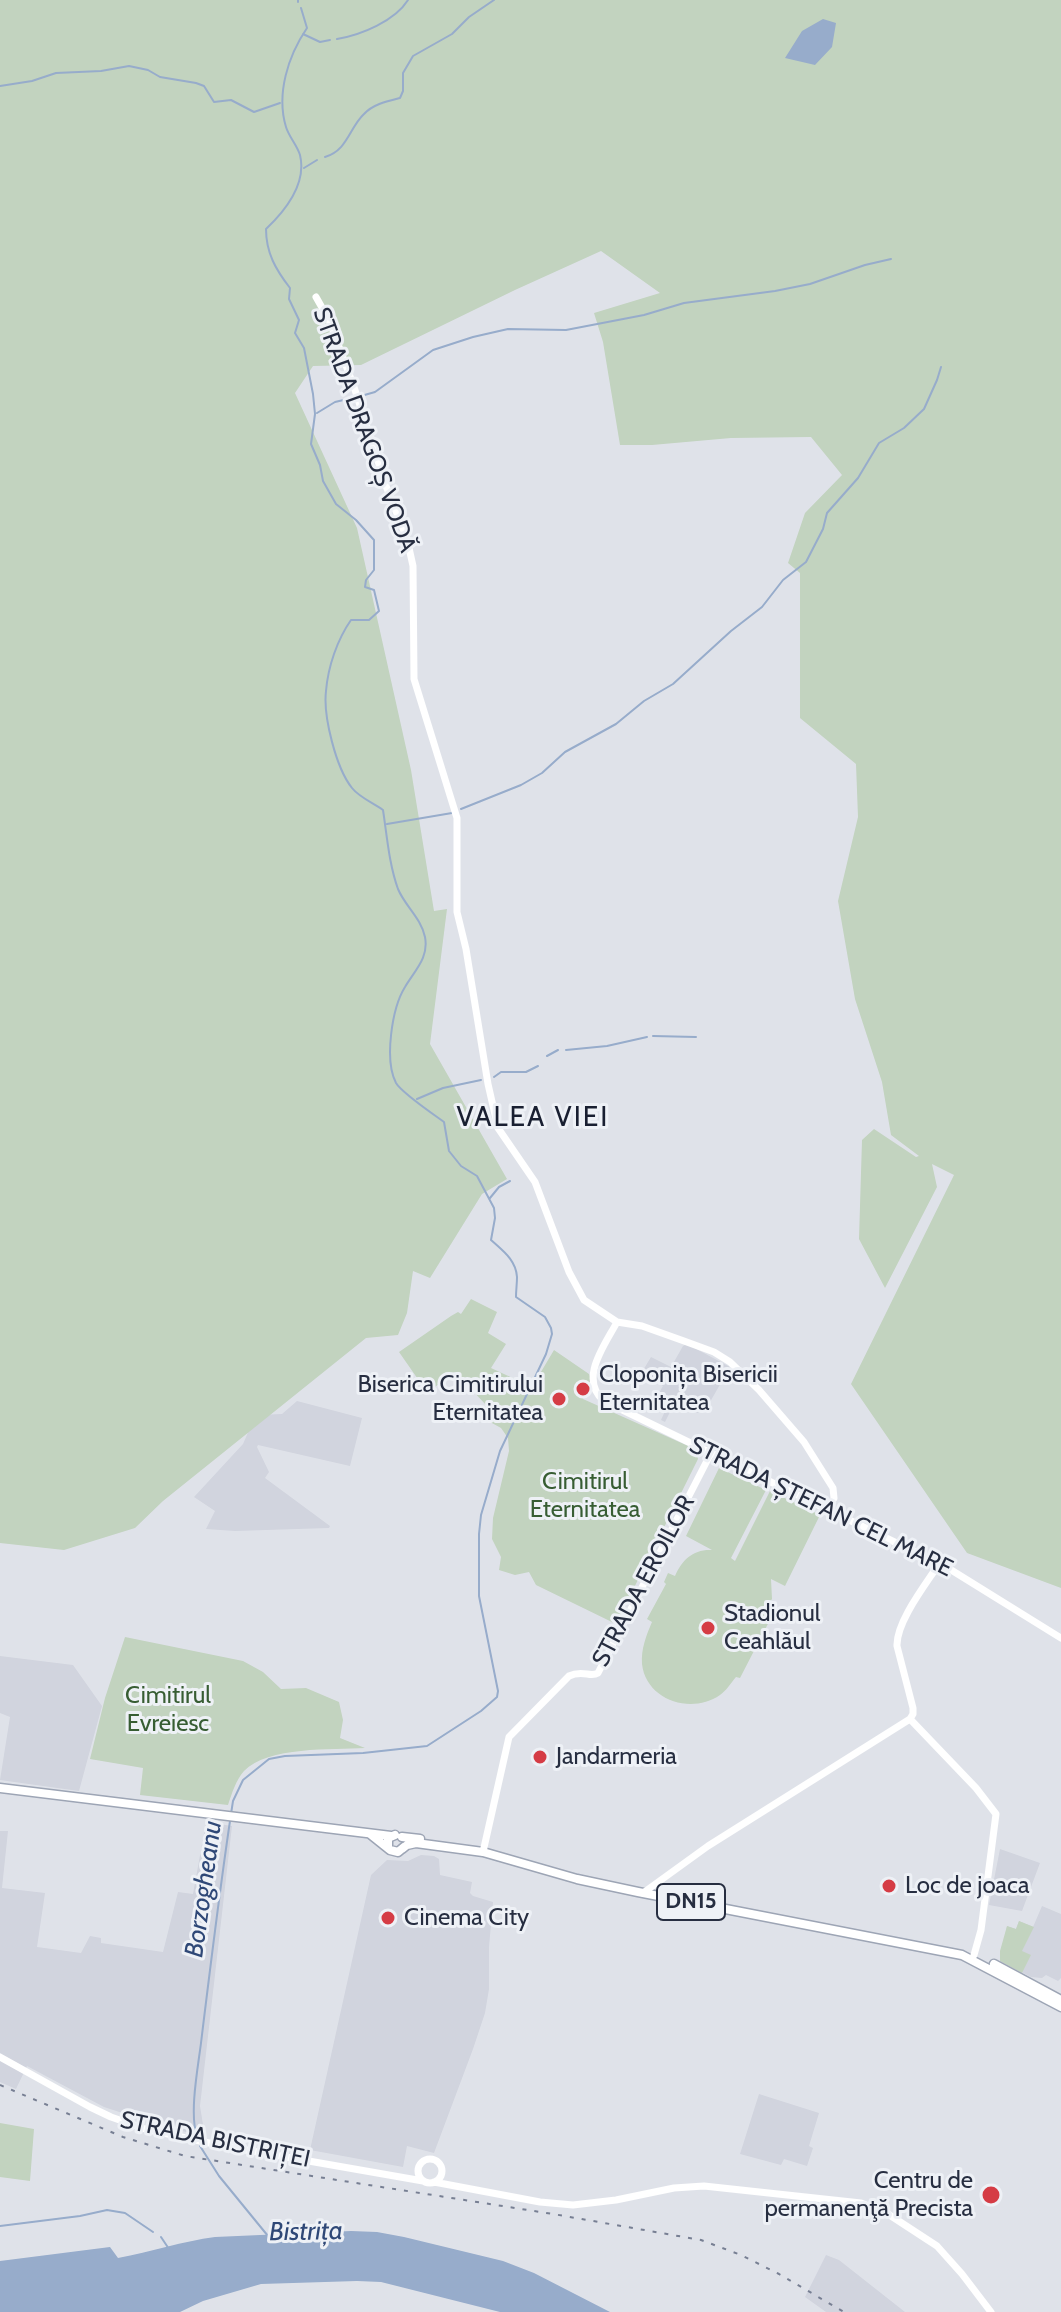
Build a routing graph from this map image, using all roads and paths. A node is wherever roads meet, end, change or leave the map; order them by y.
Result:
1 (316, 297) dead end
2 (617, 1322) junction
3 (711, 1453) junction
4 (834, 1498) dead end
5 (939, 1564) junction
6 (1061, 1638) edge
7 (910, 1719) junction
8 (0, 1788) edge
9 (370, 1834) junction
10 (391, 1836) junction
11 (402, 1837) junction
12 (388, 1847) junction
13 (402, 1849) junction
14 (484, 1849) junction
15 (644, 1891) junction
16 (974, 1955) junction
17 (1061, 2000) edge
18 (1061, 2007) edge
19 (0, 2057) edge
20 (419, 2165) junction
21 (442, 2168) junction
22 (397, 2175) junction
23 (423, 2181) junction
24 (434, 2182) junction
25 (461, 2186) junction
26 (991, 2312) edge

1 - 2 street, STRADA DRAGOȘ VODĂ
2 - 3 street, STRADA ȘTEFAN CEL MARE
2 - 4 street, STRADA DRAGOȘ VODĂ
3 - 5 street, STRADA ȘTEFAN CEL MARE
3 - 14 street, STRADA EROILOR
5 - 6 street, STRADA ȘTEFAN CEL MARE
5 - 7 street
7 - 15 street
7 - 16 street
8 - 9 main road, DN15
9 - 10 main road, DN15
9 - 12 main road, DN15
10 - 11 main road, DN15
10 - 12 main road
11 - 13 main road
11 - 14 main road, DN15
12 - 13 main road, DN15
13 - 14 main road, DN15
14 - 15 main road, DN15
15 - 16 main road, DN15
15 - 18 main road, DN15
16 - 17 main road, DN15
19 - 22 street, STRADA BISTRIȚEI
20 - 21 street
20 - 22 street
20 - 23 street
21 - 24 street
21 - 25 street
22 - 23 street, STRADA BISTRIȚEI
23 - 24 street
24 - 25 street
25 - 26 street

